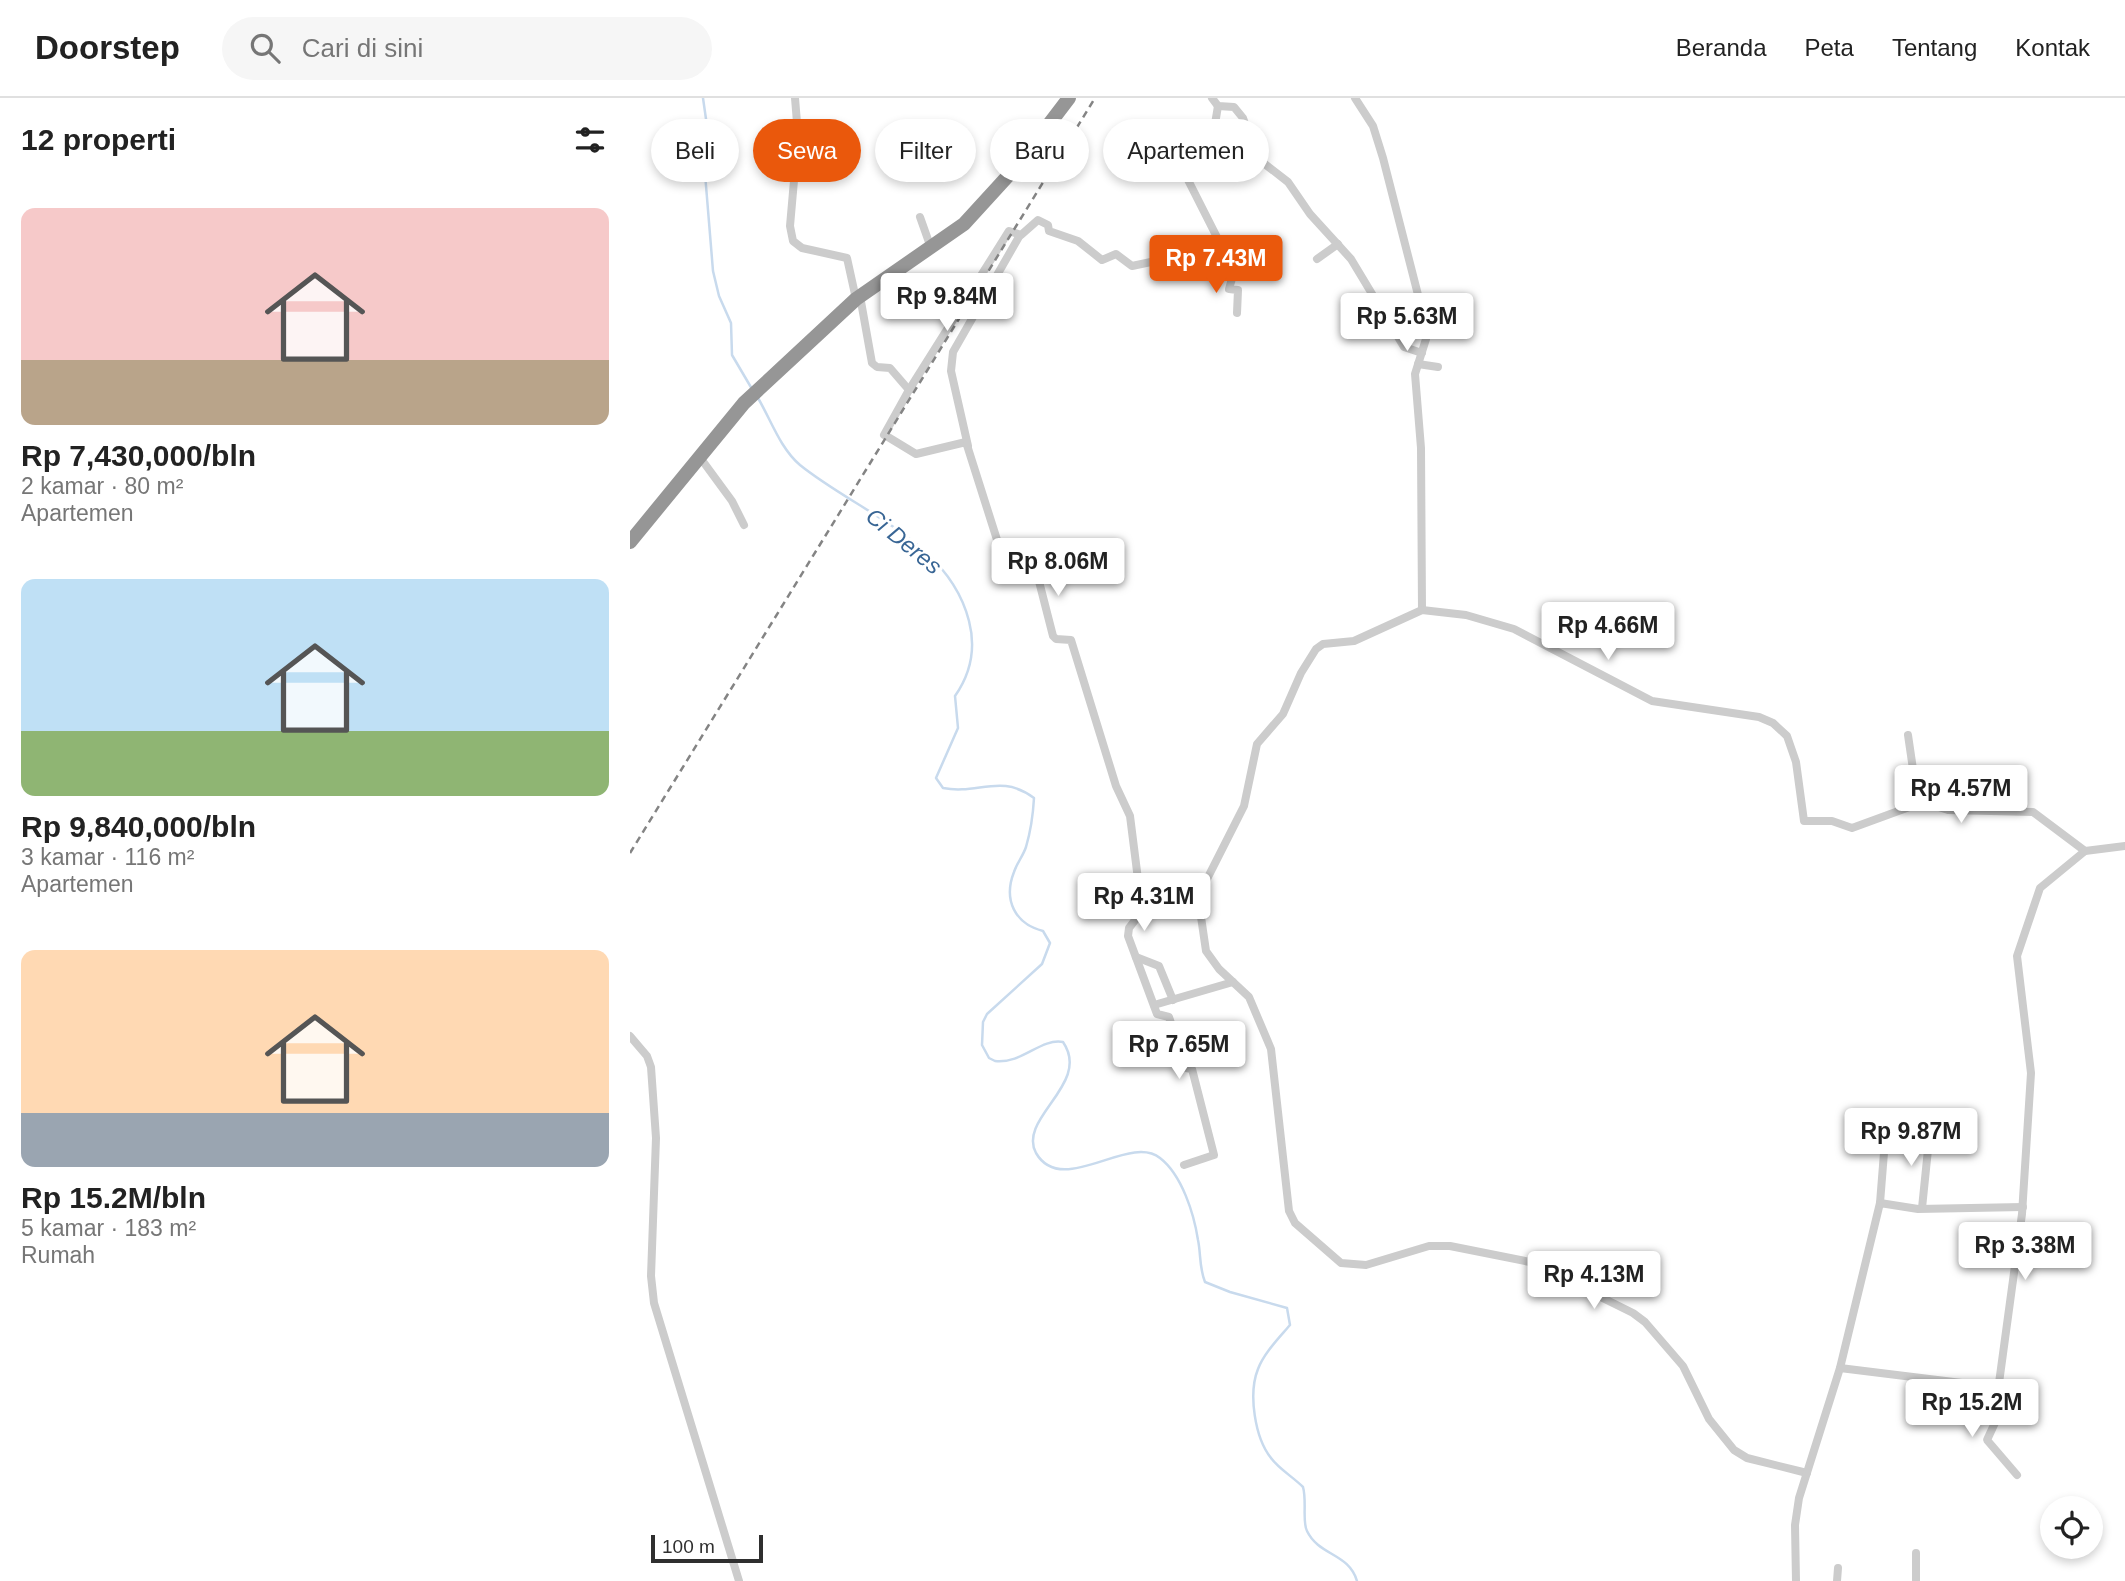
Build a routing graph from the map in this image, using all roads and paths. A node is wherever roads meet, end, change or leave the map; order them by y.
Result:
1 (795, 98) edge
2 (1069, 98) edge
3 (1212, 98) edge
4 (1355, 98) edge
5 (1218, 106) junction
6 (920, 218) dead end
7 (1020, 235) junction
8 (1338, 244) junction
9 (931, 248) junction
10 (1317, 259) dead end
11 (1228, 264) junction
12 (858, 298) junction
13 (1237, 313) dead end
14 (1423, 353) junction
15 (1418, 364) junction
16 (1438, 367) dead end
17 (909, 390) junction
18 (968, 446) junction
19 (699, 456) junction
20 (744, 525) dead end
21 (630, 542) edge
22 (1422, 610) junction
23 (1908, 735) dead end
24 (1923, 803) junction
25 (2125, 846) edge
26 (2085, 851) junction
27 (1136, 957) junction
28 (1233, 982) junction
29 (1173, 1000) junction
30 (1154, 1005) junction
31 (630, 1036) edge
32 (1930, 1130) dead end
33 (1885, 1140) dead end
34 (1184, 1165) dead end
35 (1880, 1203) junction
36 (2023, 1207) junction
37 (1922, 1208) junction
38 (1840, 1368) junction
39 (1999, 1383) junction
40 (1807, 1473) junction
41 (2017, 1475) dead end
42 (1916, 1553) dead end
43 (1838, 1569) dead end
44 (739, 1581) edge
45 (1796, 1581) edge
46 (1837, 1581) edge
47 (1916, 1581) edge

1 - 12 street
2 - 9 highway
3 - 5 street
4 - 14 street
5 - 8 street
5 - 11 street
6 - 9 street
7 - 11 street
7 - 17 street
7 - 18 street
8 - 10 street
8 - 14 street
9 - 12 highway
11 - 13 street
12 - 17 street
12 - 19 highway
14 - 15 street
15 - 16 street
15 - 22 street
17 - 18 street
18 - 27 street
19 - 20 street
19 - 21 highway
22 - 24 street
22 - 28 street
23 - 24 street
24 - 26 street
25 - 26 street
26 - 36 street
27 - 29 street
27 - 30 street
28 - 29 street
28 - 40 street
29 - 30 street
30 - 34 street
31 - 44 street
32 - 37 street
33 - 35 street
35 - 37 street
35 - 38 street
36 - 37 street
36 - 39 street
38 - 39 street
38 - 40 street
39 - 41 street
40 - 45 street
42 - 47 street
43 - 46 street

